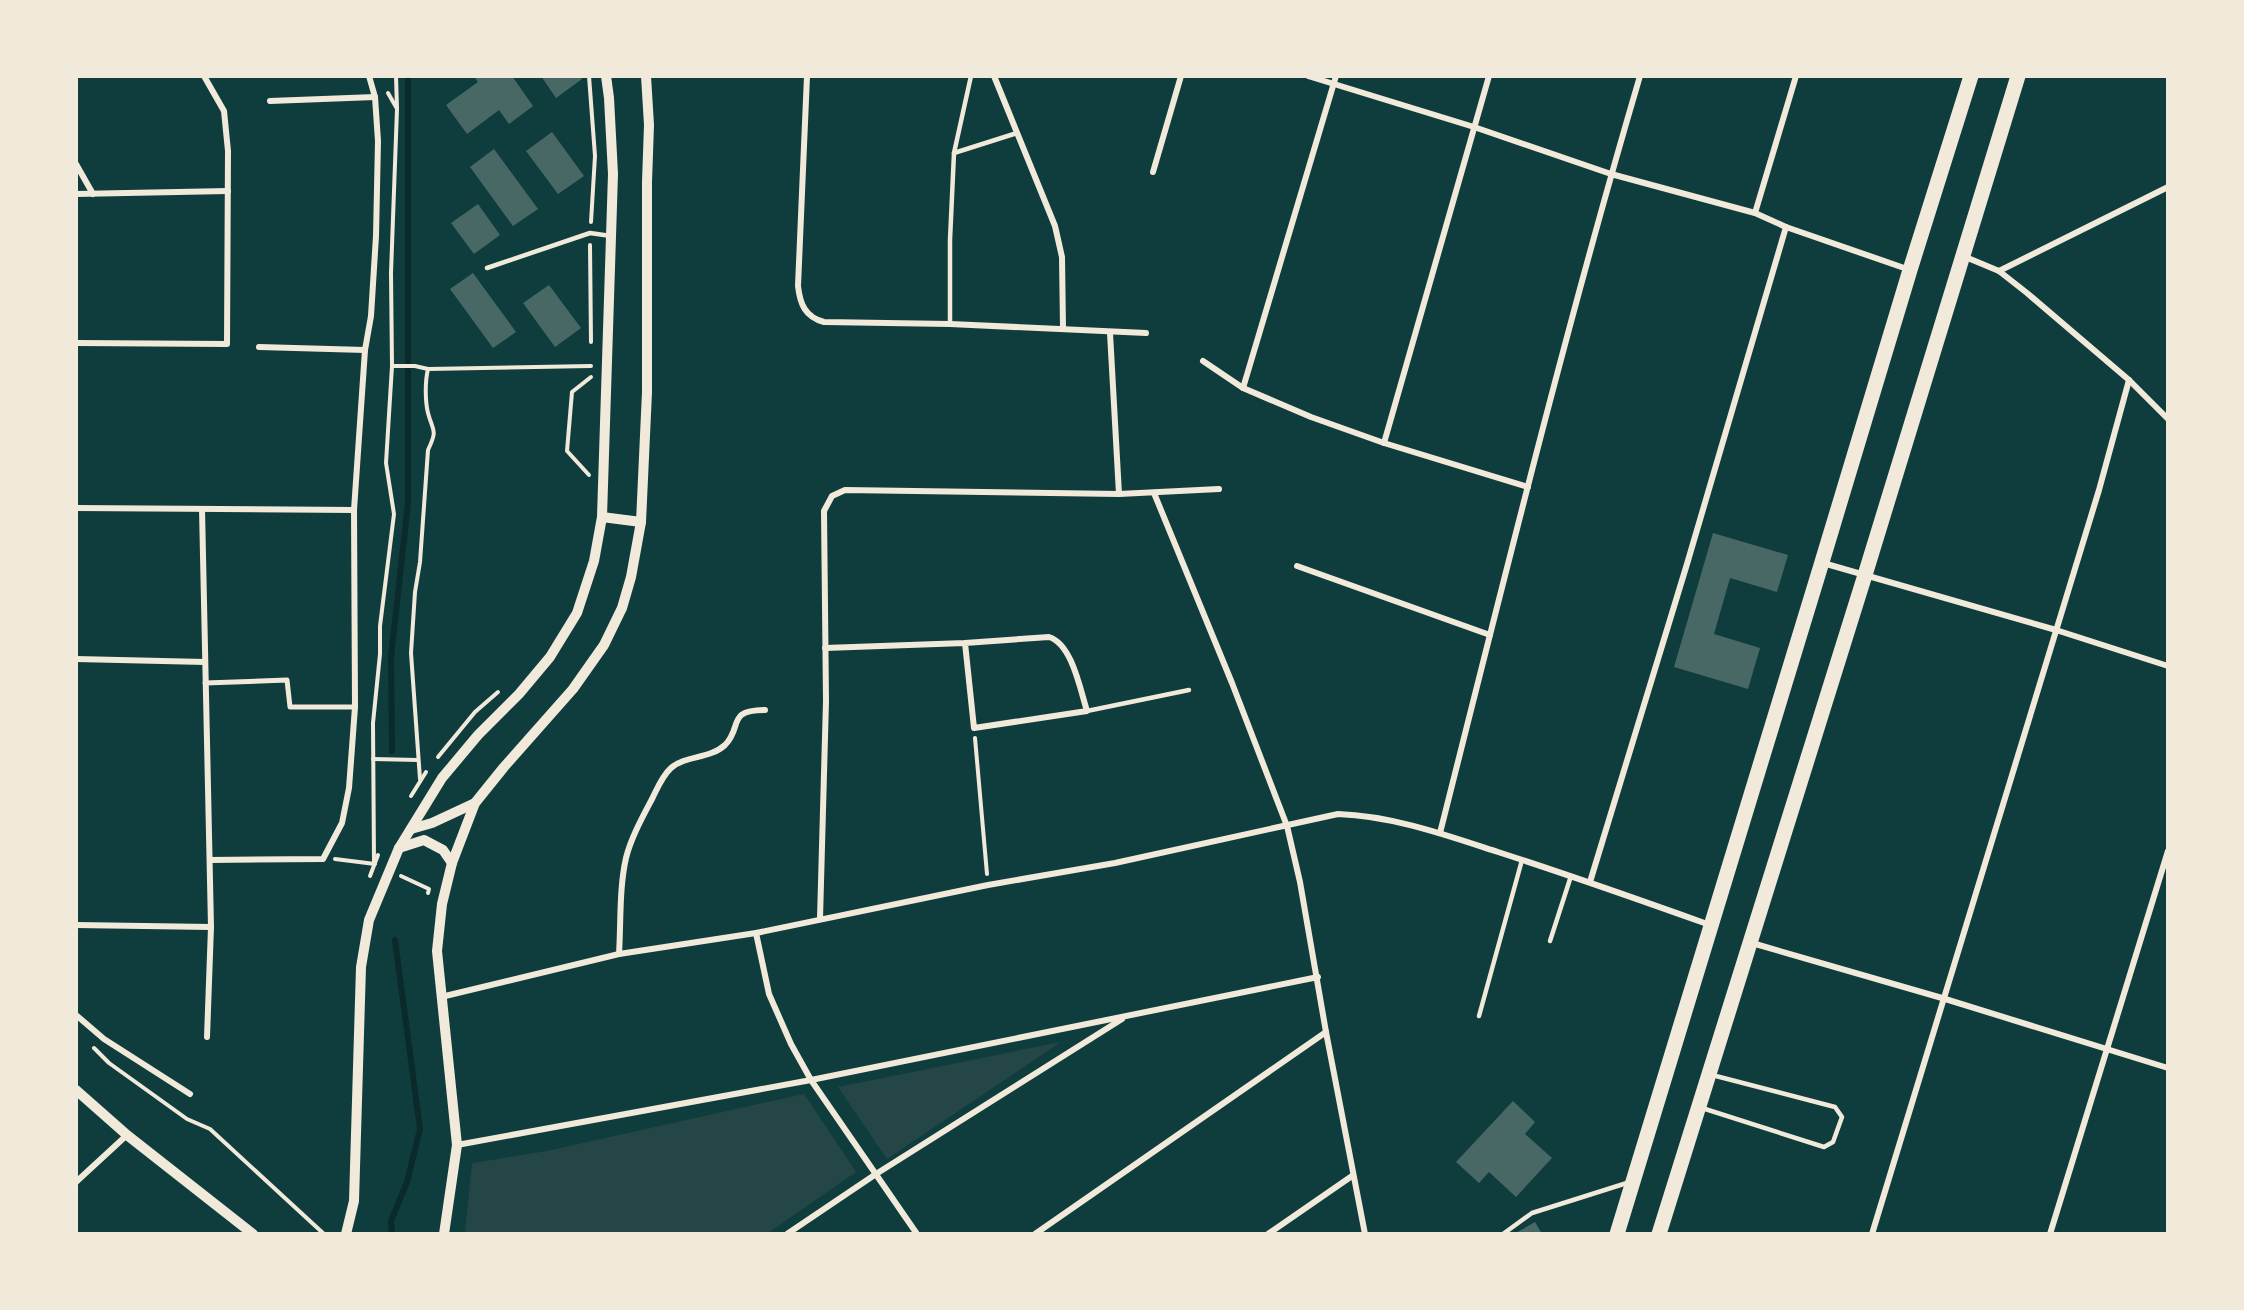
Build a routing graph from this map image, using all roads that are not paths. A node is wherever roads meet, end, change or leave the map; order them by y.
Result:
1 (204, 76) edge
2 (369, 76) edge
3 (606, 76) edge
4 (646, 76) edge
5 (807, 76) edge
6 (971, 76) edge
7 (994, 76) edge
8 (1181, 76) edge
9 (1308, 76) edge
10 (1336, 76) edge
11 (1489, 76) edge
12 (1640, 76) edge
13 (1796, 76) edge
14 (1971, 76) edge
15 (2018, 76) edge
16 (1334, 84) junction
17 (375, 97) junction
18 (270, 101) dead end
19 (1474, 127) junction
20 (1017, 133) junction
21 (954, 153) junction
22 (76, 164) edge
23 (1153, 172) dead end
24 (1611, 174) junction
25 (2168, 187) edge
26 (228, 191) junction
27 (76, 194) edge
28 (93, 194) junction
29 (1755, 213) junction
30 (1786, 227) junction
31 (611, 236) junction
32 (1963, 255) junction
33 (488, 268) dead end
34 (1910, 270) junction
35 (1999, 271) junction
36 (950, 324) junction
37 (1063, 328) junction
38 (1110, 333) junction
39 (1146, 333) dead end
40 (76, 343) edge
41 (260, 347) dead end
42 (365, 350) junction
43 (1203, 361) dead end
44 (2129, 380) junction
45 (1243, 388) junction
46 (2168, 419) edge
47 (1384, 443) junction
48 (1528, 487) junction
49 (1219, 489) dead end
50 (1154, 493) junction
51 (1119, 494) junction
52 (76, 508) edge
53 (202, 508) junction
54 (354, 510) junction
55 (602, 517) junction
56 (641, 522) junction
57 (1822, 562) junction
58 (1297, 566) dead end
59 (1865, 575) junction
60 (2056, 630) junction
61 (1490, 635) junction
62 (965, 643) junction
63 (825, 648) junction
64 (76, 659) edge
65 (205, 662) junction
66 (2168, 666) edge
67 (205, 684) junction
68 (1189, 690) dead end
69 (354, 707) junction
70 (765, 710) dead end
71 (1087, 711) junction
72 (476, 803) junction
73 (1287, 826) junction
74 (411, 829) junction
75 (1440, 833) junction
76 (399, 848) junction
77 (2168, 851) edge
78 (1522, 860) junction
79 (210, 861) junction
80 (452, 863) junction
81 (1571, 876) junction
82 (1590, 882) junction
83 (819, 919) junction
84 (76, 925) edge
85 (1710, 925) junction
86 (211, 927) junction
87 (756, 933) junction
88 (1550, 941) dead end
89 (1751, 943) junction
90 (619, 954) junction
91 (1318, 977) junction
92 (441, 997) junction
93 (1942, 998) junction
94 (76, 1015) edge
95 (1479, 1016) dead end
96 (1126, 1017) junction
97 (1326, 1032) junction
98 (207, 1037) dead end
99 (2105, 1050) junction
100 (2168, 1068) edge
101 (1709, 1074) junction
102 (811, 1080) junction
103 (76, 1090) edge
104 (190, 1094) dead end
105 (1699, 1107) junction
106 (127, 1135) junction
107 (457, 1145) junction
108 (876, 1174) junction
109 (1353, 1176) junction
110 (1635, 1180) junction
111 (76, 1182) edge
112 (253, 1233) edge
113 (346, 1233) edge
114 (444, 1233) edge
115 (787, 1233) edge
116 (916, 1233) edge
117 (1035, 1233) edge
118 (1268, 1233) edge
119 (1365, 1233) edge
120 (1503, 1233) edge
121 (1617, 1233) edge
122 (1659, 1233) edge
123 (1872, 1233) edge
124 (2050, 1233) edge

1 - 26 street
2 - 17 street
3 - 31 street
4 - 56 street
5 - 36 street
6 - 21 lane
7 - 20 street
8 - 23 street
9 - 16 street
10 - 16 street
11 - 19 street
12 - 24 street
13 - 29 street
14 - 34 main road
15 - 32 main road
16 - 19 street
16 - 45 street
17 - 18 street
17 - 42 street
19 - 24 street
19 - 47 street
20 - 21 lane
20 - 37 street
21 - 36 lane
22 - 28 street
24 - 29 street
24 - 48 street
25 - 35 street
26 - 28 street
26 - 40 street
27 - 28 street
29 - 30 street
30 - 34 street
30 - 82 street
31 - 33 lane
31 - 55 street
32 - 35 street
32 - 59 main road
34 - 57 main road
35 - 44 street
36 - 37 street
37 - 38 street
38 - 39 street
38 - 51 street
41 - 42 street
42 - 54 street
43 - 45 street
44 - 46 street
44 - 60 street
45 - 47 street
47 - 48 street
48 - 61 street
49 - 50 street
50 - 51 street
50 - 73 street
51 - 63 street
52 - 53 street
53 - 54 street
53 - 65 street
54 - 69 street
55 - 56 street
55 - 74 street
56 - 72 street
57 - 59 street
57 - 85 main road
58 - 61 street
59 - 60 street
59 - 89 main road
60 - 66 street
60 - 93 street
61 - 75 street
62 - 63 street
62 - 71 street
62 - 71 street
63 - 83 street
64 - 65 street
65 - 67 street
67 - 69 street
67 - 79 street
68 - 71 lane
69 - 79 street
70 - 90 street
72 - 74 street
72 - 80 street
73 - 75 street
73 - 83 street
73 - 91 street
74 - 76 street
75 - 78 street
76 - 80 street
76 - 113 street
77 - 99 street
78 - 81 street
78 - 95 lane
79 - 86 street
80 - 92 street
81 - 82 street
81 - 88 lane
82 - 85 street
83 - 87 street
84 - 86 street
85 - 110 main road
86 - 98 street
87 - 90 street
87 - 102 street
89 - 93 street
89 - 101 main road
90 - 92 street
91 - 96 street
91 - 97 street
92 - 107 street
93 - 99 street
93 - 123 street
94 - 104 street
96 - 102 street
96 - 108 street
97 - 109 street
97 - 117 street
99 - 100 street
99 - 124 street
101 - 105 main road
101 - 105 lane
102 - 107 street
102 - 108 street
103 - 106 street
105 - 122 main road
106 - 111 street
106 - 112 street
107 - 114 street
108 - 115 street
108 - 116 street
109 - 118 street
109 - 119 street
110 - 120 lane
110 - 121 main road

